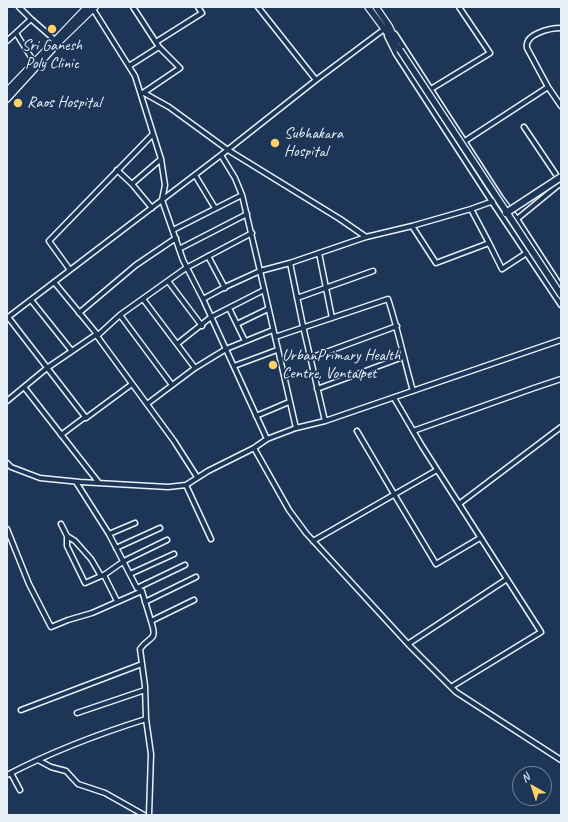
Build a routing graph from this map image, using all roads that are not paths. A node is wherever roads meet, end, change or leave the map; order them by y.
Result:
1 (20, 7) edge
2 (92, 7) edge
3 (133, 7) edge
4 (198, 7) edge
5 (258, 7) edge
6 (368, 7) edge
7 (376, 7) edge
8 (458, 7) edge
9 (82, 12) edge
10 (31, 19) junction
11 (389, 26) junction
12 (561, 28) edge
13 (384, 29) junction
14 (16, 34) junction
15 (55, 40) junction
16 (7, 41) edge
17 (157, 44) junction
18 (400, 50) junction
19 (34, 62) junction
20 (129, 66) junction
21 (316, 80) junction
22 (548, 87) junction
23 (431, 89) junction
24 (7, 91) edge
25 (142, 94) junction
26 (7, 99) edge
27 (561, 106) edge
28 (524, 127) dead end
29 (152, 134) junction
30 (465, 141) junction
31 (228, 150) junction
32 (221, 156) junction
33 (161, 159) junction
34 (117, 170) junction
35 (195, 175) junction
36 (561, 177) edge
37 (561, 183) edge
38 (132, 184) junction
39 (242, 195) junction
40 (501, 198) junction
41 (162, 200) junction
42 (492, 202) junction
43 (152, 208) junction
44 (215, 208) junction
45 (471, 209) junction
46 (506, 213) junction
47 (248, 214) junction
48 (517, 219) junction
49 (412, 226) junction
50 (173, 230) junction
51 (252, 233) junction
52 (366, 237) junction
53 (176, 238) junction
54 (489, 243) junction
55 (536, 247) junction
56 (179, 249) junction
57 (319, 253) junction
58 (527, 253) junction
59 (208, 256) junction
60 (290, 262) junction
61 (186, 268) junction
62 (70, 270) junction
63 (260, 271) junction
64 (373, 271) dead end
65 (168, 281) junction
66 (54, 282) junction
67 (326, 286) junction
68 (561, 287) edge
69 (225, 288) junction
70 (264, 290) junction
71 (561, 295) edge
72 (297, 298) junction
73 (143, 299) junction
74 (203, 299) junction
75 (31, 300) junction
76 (561, 305) edge
77 (229, 308) junction
78 (268, 310) junction
79 (79, 313) junction
80 (120, 316) junction
81 (211, 317) junction
82 (8, 318) edge
83 (332, 318) junction
84 (238, 324) junction
85 (202, 326) junction
86 (303, 326) junction
87 (396, 326) junction
88 (273, 330) junction
89 (97, 335) junction
90 (275, 336) junction
91 (561, 340) edge
92 (244, 341) junction
93 (177, 344) junction
94 (226, 349) junction
95 (71, 350) junction
96 (277, 350) junction
97 (403, 357) junction
98 (310, 358) junction
99 (234, 366) junction
100 (47, 368) junction
101 (195, 368) junction
102 (561, 379) edge
103 (132, 384) junction
104 (172, 385) junction
105 (24, 388) junction
106 (317, 389) junction
107 (413, 391) junction
108 (394, 398) junction
109 (7, 401) edge
110 (289, 402) junction
111 (146, 404) junction
112 (256, 416) junction
113 (85, 417) junction
114 (325, 421) junction
115 (561, 427) edge
116 (296, 428) junction
117 (358, 430) dead end
118 (412, 431) junction
119 (61, 435) junction
120 (266, 439) junction
121 (254, 448) junction
122 (7, 462) edge
123 (436, 470) junction
124 (197, 478) junction
125 (76, 482) junction
126 (99, 483) junction
127 (186, 485) junction
128 (394, 494) junction
129 (459, 504) junction
130 (135, 523) dead end
131 (61, 524) dead end
132 (160, 528) dead end
133 (7, 529) edge
134 (109, 534) junction
135 (67, 536) junction
136 (480, 538) junction
137 (211, 539) dead end
138 (167, 540) dead end
139 (313, 541) junction
140 (116, 548) junction
141 (174, 554) dead end
142 (124, 561) junction
143 (185, 565) dead end
144 (130, 574) junction
145 (103, 575) junction
146 (196, 577) dead end
147 (507, 579) junction
148 (137, 588) junction
149 (142, 591) junction
150 (194, 600) dead end
151 (117, 601) junction
152 (145, 602) junction
153 (152, 621) junction
154 (408, 644) junction
155 (142, 664) junction
156 (451, 687) junction
157 (145, 690) junction
158 (21, 710) dead end
159 (77, 713) dead end
160 (146, 718) junction
161 (38, 760) junction
162 (561, 760) edge
163 (9, 774) edge
164 (20, 790) dead end
165 (144, 815) edge
166 (150, 815) edge

1 - 10 street
2 - 9 main road
2 - 20 street
3 - 17 street
4 - 17 street
5 - 21 street
6 - 13 main road
7 - 11 main road
8 - 23 street
9 - 15 main road
9 - 26 main road
10 - 14 street
10 - 15 street
11 - 13 street
11 - 18 main road
11 - 23 street
12 - 22 street
13 - 18 main road
13 - 21 street
13 - 42 street
14 - 16 street
14 - 19 street
15 - 19 main road
17 - 20 street
17 - 25 street
18 - 46 main road, bridge
19 - 24 main road
20 - 25 street
21 - 31 street
22 - 27 street
22 - 30 street
23 - 30 street
25 - 29 street
25 - 31 street
28 - 37 street
29 - 33 street
29 - 34 street
30 - 40 street
31 - 32 street
31 - 52 street
32 - 35 street
32 - 39 street
33 - 38 street
33 - 41 street
34 - 38 street
34 - 62 street
35 - 41 street
35 - 44 street
36 - 46 main road, bridge
37 - 48 street
38 - 43 street
39 - 44 street
39 - 47 street
40 - 42 street
40 - 48 street
41 - 43 street
41 - 50 street
42 - 45 street
42 - 58 street
43 - 62 street
44 - 50 street
45 - 49 street
45 - 54 street
46 - 71 main road, bridge
47 - 51 street
47 - 56 street
48 - 55 street
49 - 52 street
49 - 54 street
50 - 53 street
51 - 59 street
51 - 63 street
52 - 57 street
53 - 56 street
53 - 79 street
54 - 58 street
55 - 58 street
55 - 68 street
56 - 61 street
57 - 60 street
57 - 67 street
58 - 76 street
59 - 61 street
59 - 69 street
60 - 63 street
60 - 72 street
61 - 65 street
61 - 74 street
62 - 66 street
63 - 69 street
63 - 70 street
64 - 67 street
65 - 73 street
65 - 85 street
66 - 75 street
66 - 79 street
67 - 72 street
67 - 83 street
69 - 74 street
70 - 77 street
70 - 78 street
72 - 86 street
73 - 80 street
73 - 93 street
74 - 81 street
75 - 82 street
75 - 95 street
77 - 81 street
77 - 84 street
78 - 84 street
78 - 88 street
79 - 89 street
80 - 89 street
80 - 104 street
81 - 85 street
81 - 94 street
82 - 100 street
83 - 86 street
83 - 87 street
84 - 92 street
85 - 93 street
86 - 90 street
86 - 98 street
87 - 97 street
87 - 98 street
88 - 90 street
88 - 92 street
89 - 95 street
89 - 103 street
90 - 96 street
91 - 107 street
92 - 94 street
93 - 101 street
94 - 99 street
94 - 101 street
95 - 100 street
96 - 99 street
96 - 110 street
97 - 106 street
97 - 107 street
98 - 106 street
99 - 112 street
100 - 105 street
100 - 113 street
101 - 104 street
102 - 118 street
103 - 111 street
103 - 113 street
104 - 111 street
105 - 109 street
105 - 119 street
106 - 114 street
107 - 108 street
108 - 114 street
108 - 118 street
110 - 112 street
110 - 116 street
111 - 124 street
112 - 120 street
113 - 119 street
114 - 116 street
115 - 129 street
116 - 120 street
117 - 128 street
118 - 123 street
119 - 126 street
120 - 121 street
121 - 124 street
121 - 139 street
122 - 125 street
123 - 128 street
123 - 129 street
124 - 127 street
125 - 126 street
125 - 134 street
126 - 127 street
127 - 137 street
128 - 136 street
128 - 139 street
129 - 136 street
130 - 134 street
131 - 135 street
132 - 140 street
133 - 151 street
134 - 140 street
135 - 145 street
135 - 145 street
136 - 147 street
138 - 142 street
139 - 154 street
140 - 142 street
141 - 144 street
142 - 144 street
142 - 145 street
143 - 148 street
144 - 148 street
145 - 151 street
146 - 152 street
147 - 154 street
147 - 156 street
148 - 149 street
149 - 151 street
149 - 152 street
150 - 153 street
152 - 153 street
153 - 155 street
154 - 156 street
155 - 157 street
155 - 158 street
156 - 162 street
157 - 159 street
157 - 160 street
160 - 161 street
160 - 166 street
161 - 163 street
161 - 165 street
163 - 164 street

